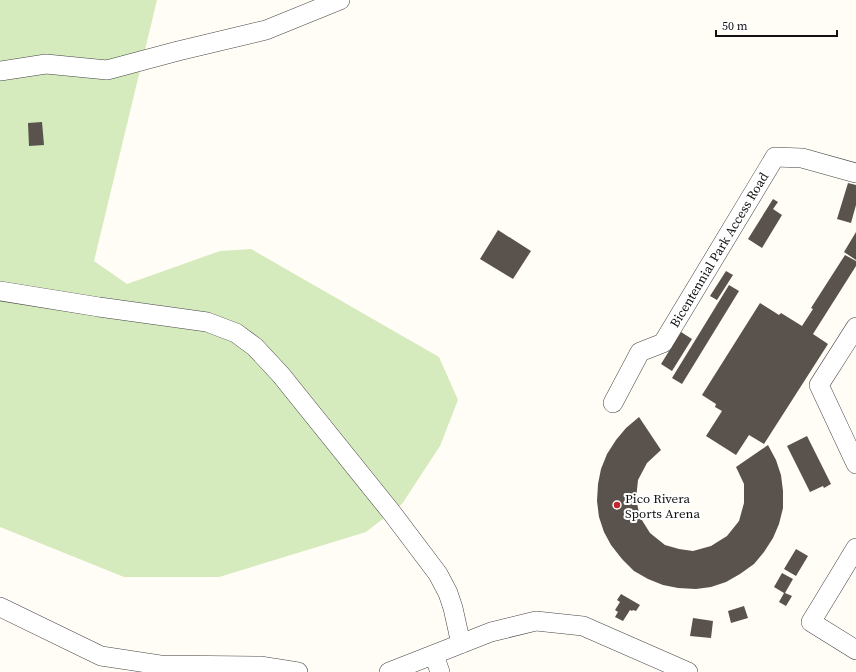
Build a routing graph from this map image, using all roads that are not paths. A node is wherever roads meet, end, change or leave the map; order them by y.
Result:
1 (340, 0) edge
2 (0, 71) edge
3 (856, 173) edge
4 (0, 291) edge
5 (856, 327) edge
6 (613, 403) dead end
7 (856, 464) edge
8 (856, 548) edge
9 (0, 607) edge
10 (461, 644) junction
11 (856, 650) edge
12 (437, 664) edge
13 (159, 669) edge
14 (292, 672) edge
15 (389, 672) edge
16 (688, 672) edge

1 - 2 street
3 - 6 street, Bicentennial Park Access Road
4 - 10 street
5 - 7 street
8 - 11 street
9 - 13 street
10 - 12 street
10 - 16 street
12 - 15 street
13 - 14 street

